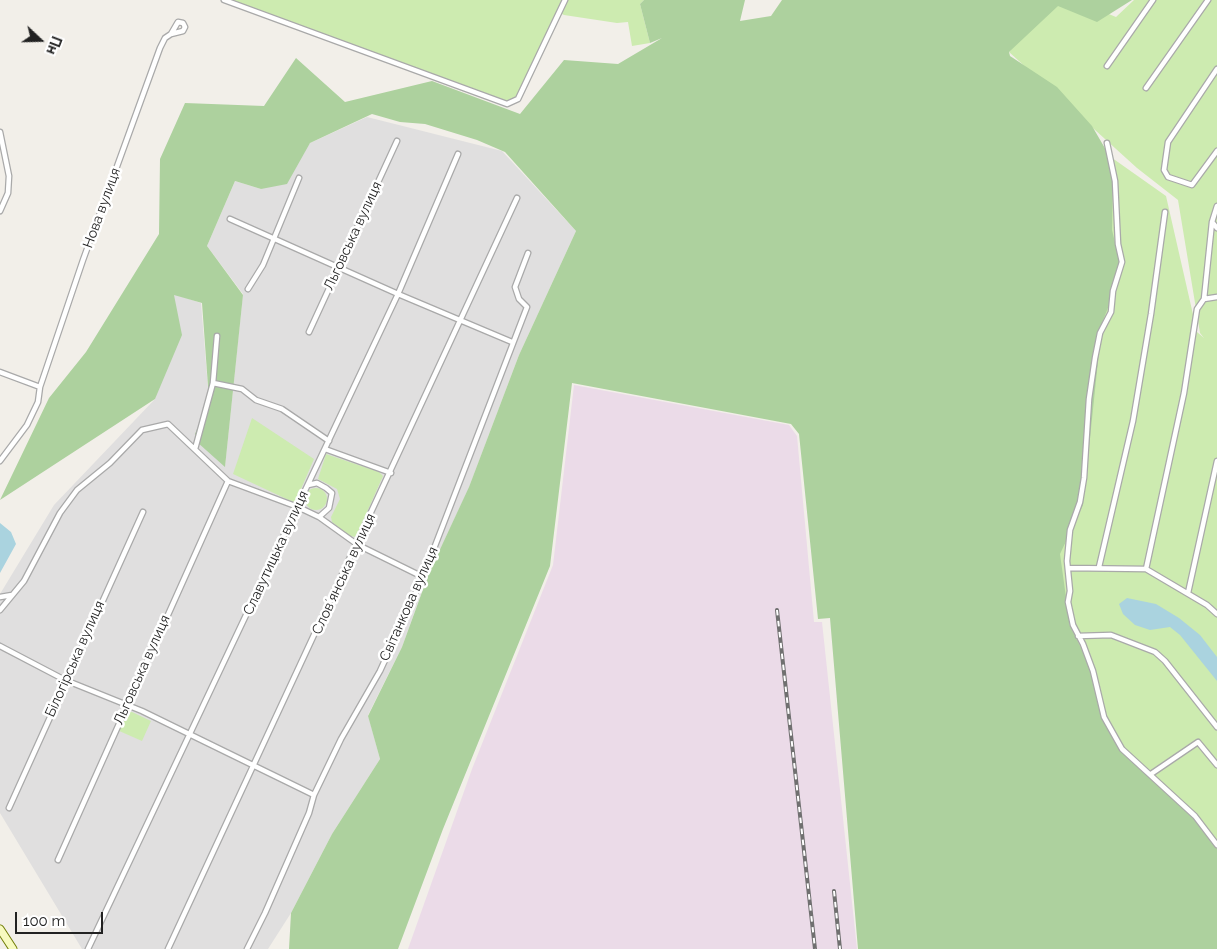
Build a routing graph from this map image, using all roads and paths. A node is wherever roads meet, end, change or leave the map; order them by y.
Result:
1 (224, 0) edge
2 (565, 0) edge
3 (1152, 0) edge
4 (1208, 0) edge
5 (172, 34) dead end
6 (1107, 66) dead end
7 (1217, 69) edge
8 (1146, 88) dead end
9 (0, 132) edge
10 (397, 141) dead end
11 (1107, 143) dead end
12 (1217, 151) edge
13 (458, 154) dead end
14 (299, 178) dead end
15 (517, 198) dead end
16 (1217, 206) edge
17 (0, 211) edge
18 (1165, 212) dead end
19 (230, 218) dead end
20 (1212, 222) junction
21 (1217, 228) edge
22 (275, 238) junction
23 (528, 253) dead end
24 (339, 267) junction
25 (248, 289) dead end
26 (398, 294) junction
27 (1217, 297) edge
28 (1204, 299) junction
29 (461, 321) junction
30 (309, 332) dead end
31 (217, 336) dead end
32 (512, 342) junction
33 (0, 372) edge
34 (214, 382) junction
35 (40, 387) junction
36 (329, 441) junction
37 (195, 449) junction
38 (325, 449) junction
39 (0, 461) edge
40 (1217, 461) edge
41 (391, 472) junction
42 (228, 481) junction
43 (308, 486) junction
44 (298, 507) junction
45 (143, 512) dead end
46 (319, 517) junction
47 (358, 545) junction
48 (1099, 567) junction
49 (1068, 568) junction
50 (1146, 569) junction
51 (423, 577) junction
52 (1188, 593) junction
53 (12, 595) junction
54 (0, 597) edge
55 (0, 610) edge
56 (1217, 614) edge
57 (1078, 636) junction
58 (0, 646) edge
59 (65, 680) junction
60 (126, 704) junction
61 (1217, 727) edge
62 (190, 735) junction
63 (1217, 765) edge
64 (254, 766) junction
65 (1150, 774) junction
66 (314, 795) junction
67 (9, 808) dead end
68 (1217, 845) edge
69 (58, 860) dead end
70 (0, 928) edge
71 (13, 949) edge
72 (88, 949) edge
73 (168, 949) edge
74 (247, 949) edge

1 - 2 street
3 - 6 street
4 - 8 street
5 - 35 street, Нова вулиця
7 - 12 street
9 - 17 street
10 - 24 street, Льговська вулиця
11 - 49 street
13 - 26 street, Славутицька вулиця
14 - 22 street
15 - 29 street, Словʼянська вулиця
16 - 20 street
18 - 48 street
19 - 22 street
20 - 21 street
20 - 28 street
22 - 24 street
22 - 25 street
23 - 32 street, Світанкова вулиця
24 - 26 street
24 - 30 street, Льговська вулиця
26 - 29 street
26 - 36 street, Славутицька вулиця
27 - 28 street
28 - 50 street
29 - 32 street
29 - 41 street, Словʼянська вулиця
31 - 34 street
32 - 51 street, Світанкова вулиця
33 - 35 street
34 - 36 street
34 - 37 street
35 - 39 street, Нова вулиця
36 - 38 street, Славутицька вулиця
37 - 42 street
37 - 53 street
38 - 41 street
38 - 43 street, Славутицька вулиця
40 - 52 street
41 - 47 street, Словʼянська вулиця
42 - 44 street
42 - 60 street, Льговська вулиця
43 - 44 street, Славутицька вулиця
43 - 46 street
44 - 46 street
44 - 62 street, Славутицька вулиця
45 - 59 street, Білогірська вулиця
46 - 47 street
47 - 51 street
47 - 64 street, Словʼянська вулиця
48 - 49 street
48 - 50 street
49 - 57 street
50 - 52 street
51 - 66 street, Світанкова вулиця
52 - 56 street
53 - 54 street
53 - 55 street
57 - 61 street
57 - 65 street
58 - 59 street
59 - 60 street
59 - 67 street, Білогірська вулиця
60 - 62 street
60 - 69 street, Льговська вулиця
62 - 64 street
62 - 72 street, Славутицька вулиця
63 - 65 street
64 - 66 street
64 - 73 street, Словʼянська вулиця
65 - 68 street
66 - 74 street, Світанкова вулиця
70 - 71 main road

